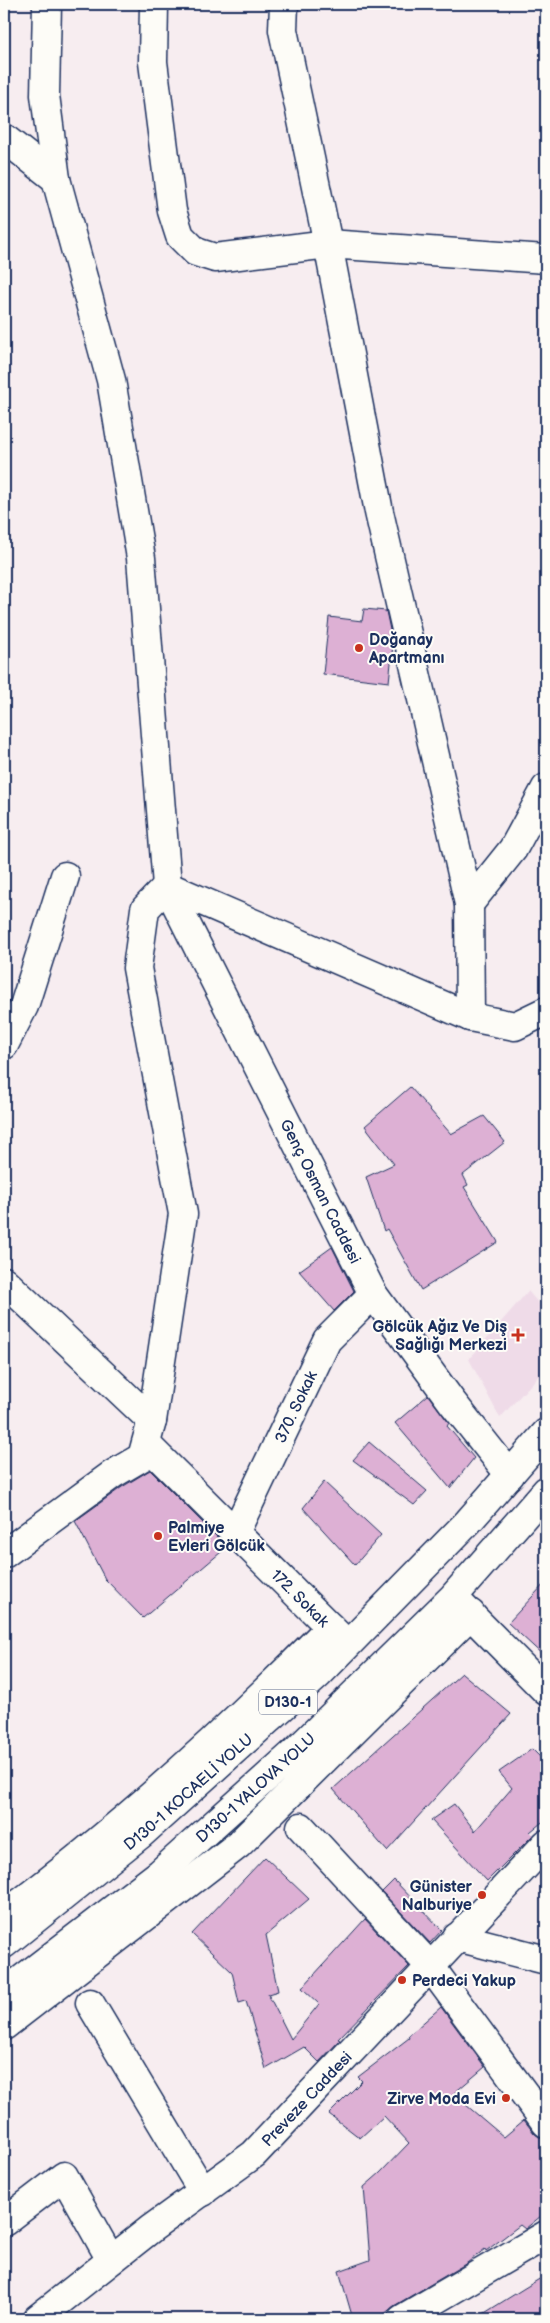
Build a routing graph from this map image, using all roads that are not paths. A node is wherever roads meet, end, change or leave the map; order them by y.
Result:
1 (47, 4) edge
2 (154, 4) edge
3 (284, 4) edge
4 (4, 138) edge
5 (56, 179) junction
6 (328, 244) junction
7 (546, 258) edge
8 (546, 788) edge
9 (65, 876) dead end
10 (168, 886) junction
11 (469, 904) junction
12 (546, 1011) edge
13 (470, 1017) junction
14 (4, 1045) edge
15 (4, 1281) edge
16 (373, 1294) junction
17 (149, 1432) junction
18 (546, 1433) edge
19 (510, 1475) junction
20 (546, 1491) edge
21 (235, 1533) junction
22 (4, 1554) edge
23 (462, 1605) junction
24 (339, 1636) junction
25 (546, 1691) edge
26 (301, 1827) dead end
27 (546, 1844) edge
28 (4, 1915) edge
29 (457, 1937) junction
30 (4, 1944) edge
31 (546, 1960) edge
32 (430, 1966) junction
33 (4, 1993) edge
34 (90, 2002) dead end
35 (4, 2026) edge
36 (546, 2123) edge
37 (203, 2192) junction
38 (4, 2222) edge
39 (546, 2235) edge
40 (111, 2260) junction
41 (37, 2319) edge
42 (402, 2319) edge

1 - 5 main road
2 - 6 main road
3 - 6 main road
4 - 5 main road
5 - 10 main road
6 - 7 main road
6 - 11 main road
8 - 11 main road
9 - 14 main road
10 - 13 main road
10 - 16 main road, Genç Osman Caddesi
10 - 17 main road
11 - 13 main road
12 - 13 main road
15 - 17 main road, 172. Sokak
16 - 19 main road, Genç Osman Caddesi
16 - 21 main road, 370. Sokak
17 - 21 main road, 172. Sokak
17 - 22 main road
18 - 19 main road, D130-1 KOCAELİ YOLU / D130-1
19 - 24 main road, D130-1 KOCAELİ YOLU / D130-1
20 - 23 main road, D130-1 YALOVA YOLU / D130-1
21 - 24 main road, 172. Sokak
23 - 25 main road
23 - 33 main road, D130-1 YALOVA YOLU / D130-1
23 - 35 main road
24 - 28 main road
24 - 30 main road, D130-1 KOCAELİ YOLU / D130-1
26 - 32 main road
27 - 29 main road, Preveze Caddesi
29 - 31 main road
29 - 32 main road, Preveze Caddesi
32 - 36 main road
32 - 37 main road, Preveze Caddesi
34 - 37 main road
37 - 40 main road, Preveze Caddesi
38 - 40 main road
39 - 42 main road
40 - 41 main road, Preveze Caddesi

